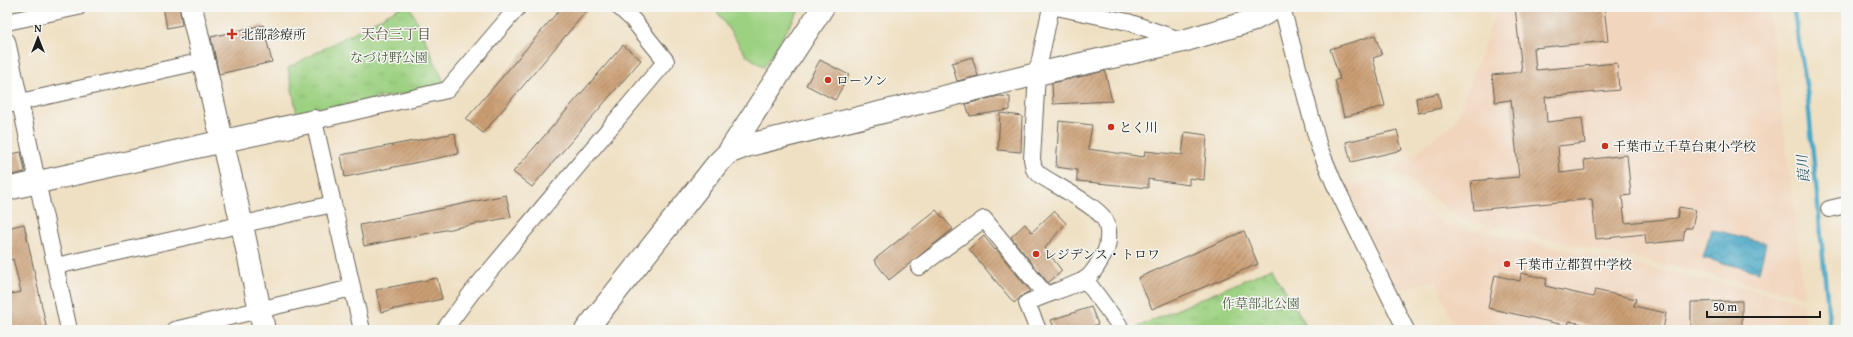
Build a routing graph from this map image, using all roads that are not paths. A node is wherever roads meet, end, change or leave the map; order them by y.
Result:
1 (78, 7) edge
2 (191, 7) edge
3 (518, 7) edge
4 (620, 7) edge
5 (823, 7) edge
6 (1051, 7) edge
7 (1056, 7) edge
8 (1278, 7) edge
9 (1282, 7) edge
10 (7, 22) edge
11 (7, 41) edge
12 (1184, 41) junction
13 (203, 61) junction
14 (1037, 74) junction
15 (14, 103) edge
16 (314, 121) junction
17 (222, 141) junction
18 (728, 153) junction
19 (38, 182) junction
20 (7, 189) edge
21 (333, 204) junction
22 (1846, 205) edge
23 (1829, 210) dead end
24 (242, 226) junction
25 (56, 266) junction
26 (919, 267) dead end
27 (1085, 279) junction
28 (352, 288) junction
29 (1045, 294) junction
30 (262, 321) edge
31 (69, 330) edge
32 (174, 330) edge
33 (362, 330) edge
34 (444, 330) edge
35 (586, 330) edge
36 (1038, 330) edge
37 (1120, 330) edge
38 (1406, 330) edge

1 - 10 street
2 - 13 street
3 - 16 street
4 - 34 street
5 - 18 street
6 - 14 street
7 - 12 street
8 - 12 street
9 - 38 street
11 - 15 street
12 - 14 street
13 - 15 street
13 - 17 street
14 - 18 street
14 - 27 street
15 - 19 street
16 - 17 street
16 - 21 street
17 - 19 street
17 - 24 street
18 - 35 street
19 - 20 street
19 - 25 street
21 - 24 street
21 - 28 street
22 - 23 street
24 - 25 street
24 - 30 street
25 - 31 street
26 - 29 street
27 - 29 street
27 - 37 street
28 - 30 street
28 - 33 street
29 - 36 street
30 - 32 street

